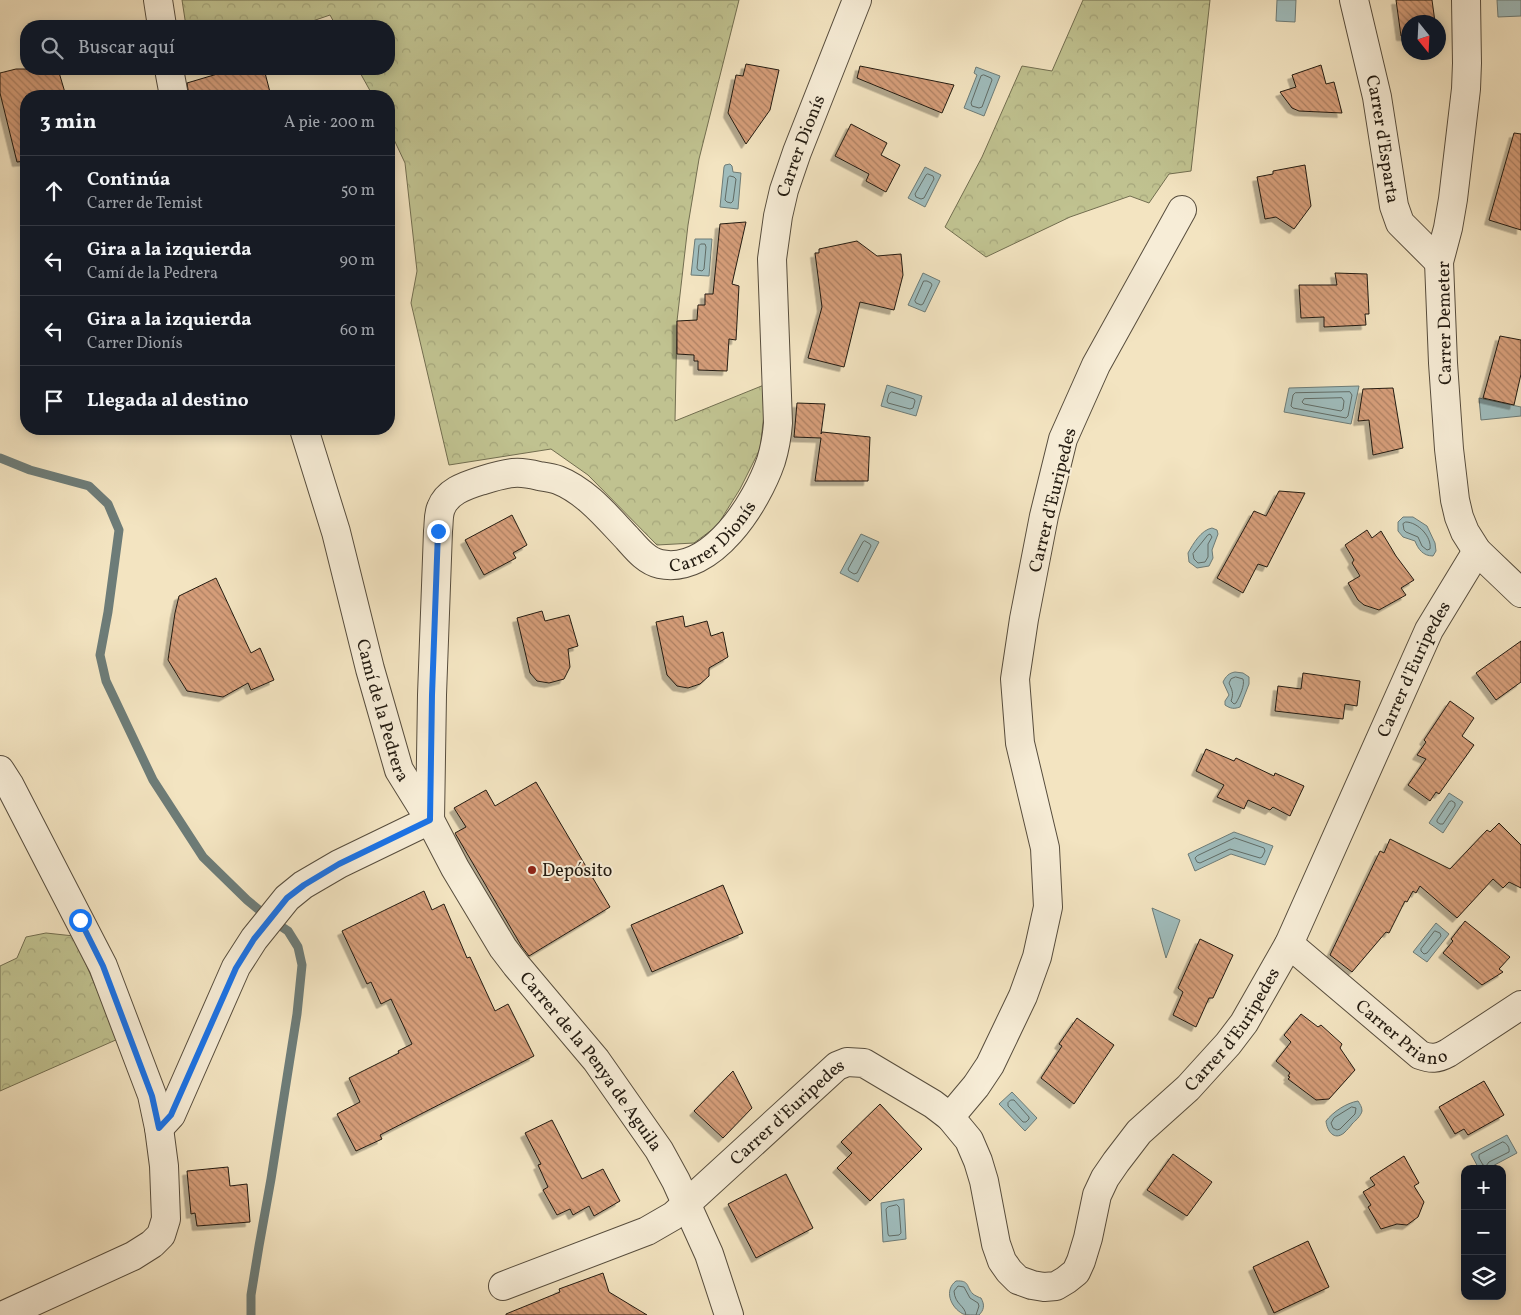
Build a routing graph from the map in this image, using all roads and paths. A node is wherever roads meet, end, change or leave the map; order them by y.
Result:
1 (158, 0) edge
2 (857, 0) edge
3 (1354, 0) edge
4 (1466, 0) edge
5 (161, 20) edge
6 (170, 75) edge
7 (173, 90) edge
8 (1182, 210) dead end
9 (1439, 262) junction
10 (306, 435) edge
11 (1477, 551) junction
12 (1521, 592) edge
13 (0, 770) edge
14 (430, 820) junction
15 (1289, 944) junction
16 (1521, 1005) edge
17 (950, 1117) junction
18 (159, 1128) junction
19 (686, 1204) junction
20 (503, 1286) dead end
21 (4, 1315) edge
22 (729, 1315) edge

1 - 5 street
2 - 14 street, Carrer Dionís
3 - 9 street, Carrer d'Esparta
4 - 9 street, Carrer Demeter
6 - 7 street
8 - 17 street, Carrer d'Euripedes
9 - 11 street, Carrer Demeter
10 - 14 street, Camí de la Pedrera
11 - 12 street, Carrer Demeter
11 - 15 street, Carrer d'Euripedes
13 - 18 street
14 - 18 street
14 - 19 street, Carrer de la Penya de Aguila
15 - 16 street, Carrer Priano
15 - 17 street, Carrer d'Euripedes
17 - 19 street, Carrer d'Euripedes
18 - 21 street
19 - 20 street, Carrer d'Euripedes
19 - 22 street, Carrer de la Penya de Aguila

